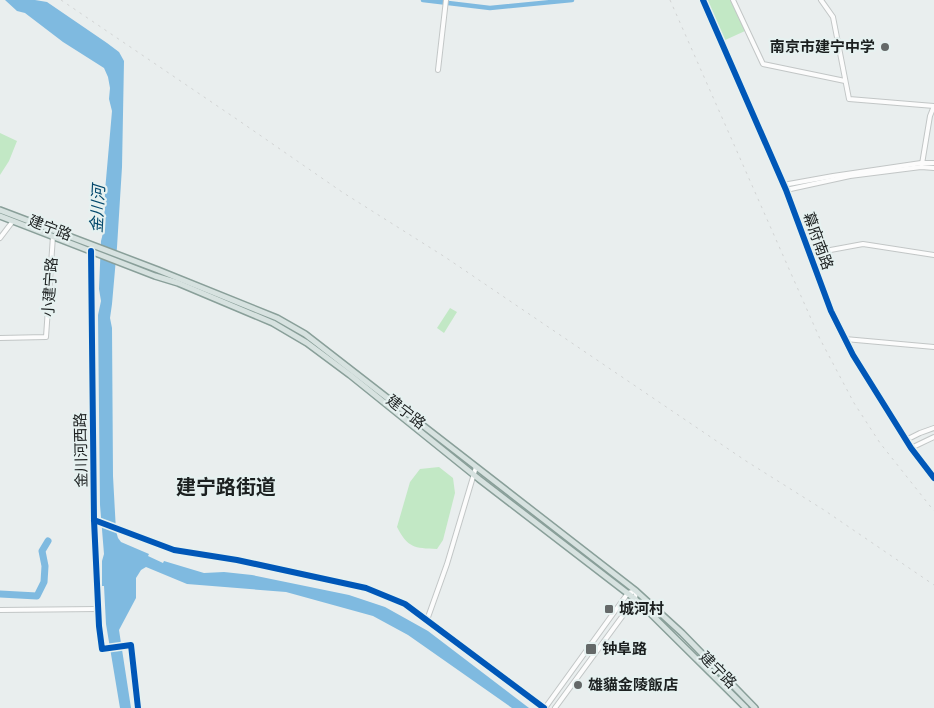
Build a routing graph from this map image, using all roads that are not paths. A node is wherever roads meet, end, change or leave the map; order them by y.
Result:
1 (446, 0) edge
2 (703, 0) edge
3 (733, 0) edge
4 (820, 0) edge
5 (438, 70) dead end
6 (846, 81) junction
7 (934, 106) edge
8 (934, 163) edge
9 (921, 167) junction
10 (934, 168) edge
11 (784, 188) junction
12 (0, 210) edge
13 (0, 216) edge
14 (13, 221) junction
15 (53, 236) junction
16 (0, 238) edge
17 (91, 251) junction
18 (99, 251) junction
19 (809, 254) junction
20 (934, 255) edge
21 (179, 281) junction
22 (0, 338) edge
23 (845, 339) junction
24 (934, 347) edge
25 (934, 428) edge
26 (934, 437) edge
27 (906, 440) junction
28 (912, 448) junction
29 (476, 467) junction
30 (474, 475) junction
31 (934, 478) edge
32 (94, 520) junction
33 (636, 591) junction
34 (628, 593) junction
35 (635, 599) junction
36 (98, 609) junction
37 (0, 610) edge
38 (427, 620) junction
39 (138, 708) edge
40 (544, 708) edge
41 (556, 708) edge
42 (746, 708) edge
43 (755, 708) edge

1 - 5 street
2 - 11 street, 幕府南路
3 - 6 street
4 - 6 street
6 - 7 street
7 - 9 street
8 - 11 street
9 - 10 street
9 - 11 street
11 - 19 street, 幕府南路
12 - 18 main road, 建宁路
13 - 14 main road, 建宁路
14 - 15 main road, 建宁路
14 - 16 street
15 - 17 main road, 建宁路
15 - 22 street, 小建宁路
17 - 18 main road, 建宁路
17 - 32 street, 金川河西路
18 - 21 main road, 建宁路
19 - 20 street
19 - 23 street, 幕府南路
21 - 29 main road, 建宁路
21 - 30 main road, 建宁路
23 - 24 street
23 - 27 street, 幕府南路
25 - 27 street
26 - 28 street
27 - 28 street, 幕府南路
28 - 31 street, 幕府南路
29 - 30 street
29 - 33 main road, 建宁路
30 - 34 main road, 建宁路
30 - 38 street
32 - 36 street, 金川河西路
32 - 38 street
33 - 34 street
33 - 35 street
33 - 43 main road, 建宁路
34 - 35 main road, 建宁路
34 - 40 street
35 - 41 street
35 - 42 main road, 建宁路
36 - 37 street
36 - 39 street, 金川河西路
38 - 40 street

